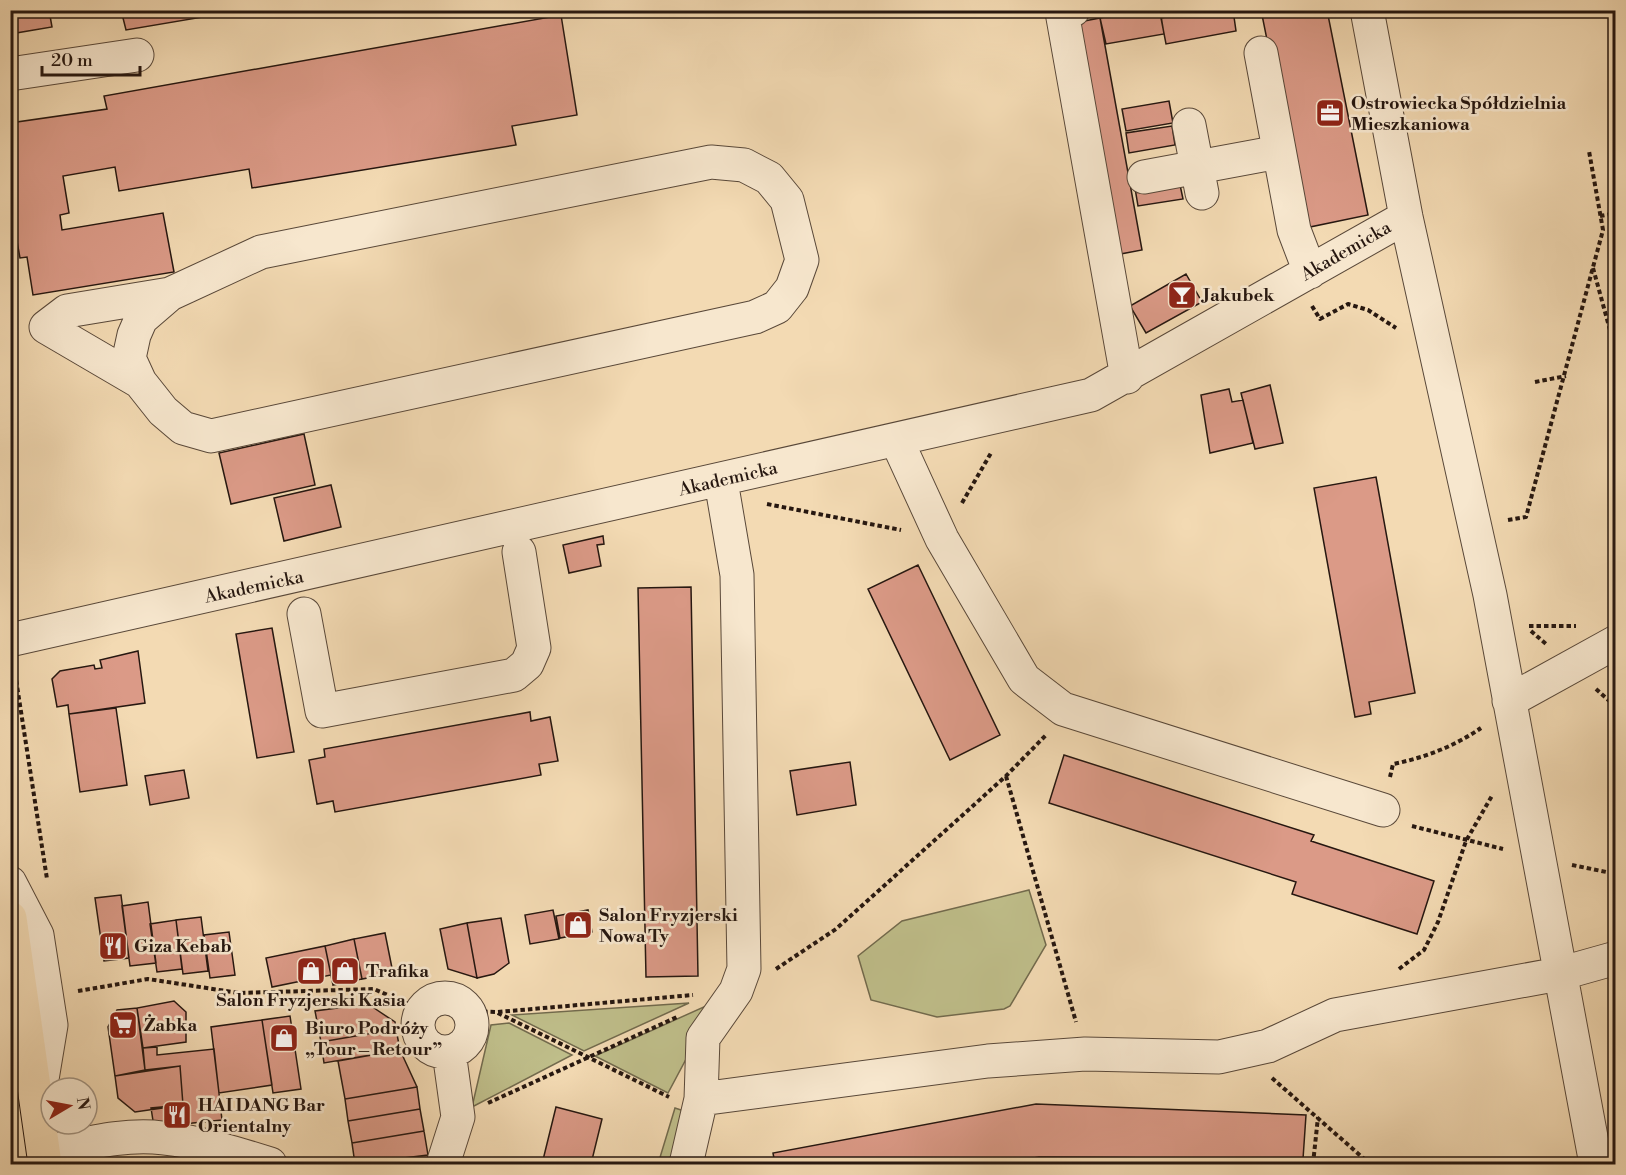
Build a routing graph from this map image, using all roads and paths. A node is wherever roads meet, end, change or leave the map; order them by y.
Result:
1 (1072, 10) edge
2 (1367, 10) edge
3 (1261, 53) dead end
4 (137, 55) dead end
5 (10, 74) edge
6 (1189, 125) dead end
7 (1589, 151) dead end
8 (1279, 152) junction
9 (1144, 177) dead end
10 (1199, 180) junction
11 (1616, 213) edge
12 (1600, 216) junction
13 (1406, 217) junction
14 (1593, 268) junction
15 (1304, 276) junction
16 (170, 294) junction
17 (1613, 333) edge
18 (1616, 352) edge
19 (1437, 355) junction
20 (1566, 376) junction
21 (1127, 377) junction
22 (140, 382) junction
23 (1535, 382) dead end
24 (897, 441) junction
25 (995, 445) dead end
26 (723, 489) junction
27 (1512, 519) dead end
28 (942, 539) junction
29 (519, 552) dead end
30 (304, 614) dead end
31 (1526, 626) dead end
32 (1582, 626) dead end
33 (11, 640) edge
34 (1616, 642) edge
35 (1509, 701) junction
36 (1063, 709) junction
37 (1517, 749) junction
38 (1006, 776) junction
39 (1383, 810) junction
40 (1466, 841) junction
41 (1538, 857) junction
42 (1616, 874) edge
43 (10, 883) edge
44 (48, 884) dead end
45 (10, 918) edge
46 (1616, 958) edge
47 (782, 965) dead end
48 (1397, 970) dead end
49 (1559, 974) junction
50 (736, 992) junction
51 (68, 993) dead end
52 (422, 1010) junction
53 (482, 1012) junction
54 (683, 1015) dead end
55 (1268, 1046) junction
56 (449, 1052) junction
57 (1085, 1054) junction
58 (587, 1056) junction
59 (701, 1098) junction
60 (37, 1108) junction
61 (458, 1117) junction
62 (1318, 1117) junction
63 (45, 1158) edge
64 (270, 1164) edge
65 (443, 1164) edge
66 (686, 1164) edge
67 (1313, 1164) edge
68 (1370, 1164) edge
69 (1596, 1164) edge

1 - 21 street
2 - 13 street
3 - 8 street
4 - 5 street
6 - 10 street
7 - 12 path
8 - 10 street
8 - 15 street
9 - 10 street
11 - 12 path
12 - 14 path
13 - 15 street, Akademicka
13 - 19 street
14 - 17 path
14 - 20 path
15 - 19 path
15 - 21 street, Akademicka
16 - 22 street
16 - 22 street
16 - 22 street
17 - 18 path
19 - 35 street
20 - 23 path
20 - 27 path
21 - 24 street, Akademicka
24 - 26 street, Akademicka
24 - 28 street
25 - 28 path
26 - 28 path
26 - 33 street, Akademicka
26 - 50 street
28 - 36 street
29 - 30 street
31 - 32 path
33 - 44 path
34 - 35 street
35 - 37 street
35 - 39 path
36 - 38 path
36 - 39 street
37 - 40 path
37 - 41 street
38 - 47 path
38 - 57 path
39 - 40 path
40 - 41 path
40 - 48 path
41 - 42 path
41 - 49 street
43 - 60 street
45 - 60 main road
46 - 49 street
49 - 55 street
49 - 69 street
50 - 53 path
50 - 59 street
51 - 52 path
52 - 53 street
52 - 56 street
53 - 56 street
53 - 58 path
54 - 58 path
55 - 57 street
55 - 62 path
56 - 61 street
57 - 59 street
58 - 59 path
58 - 61 path
59 - 66 street
60 - 63 main road
61 - 65 street
62 - 67 path
62 - 68 path
63 - 64 street

